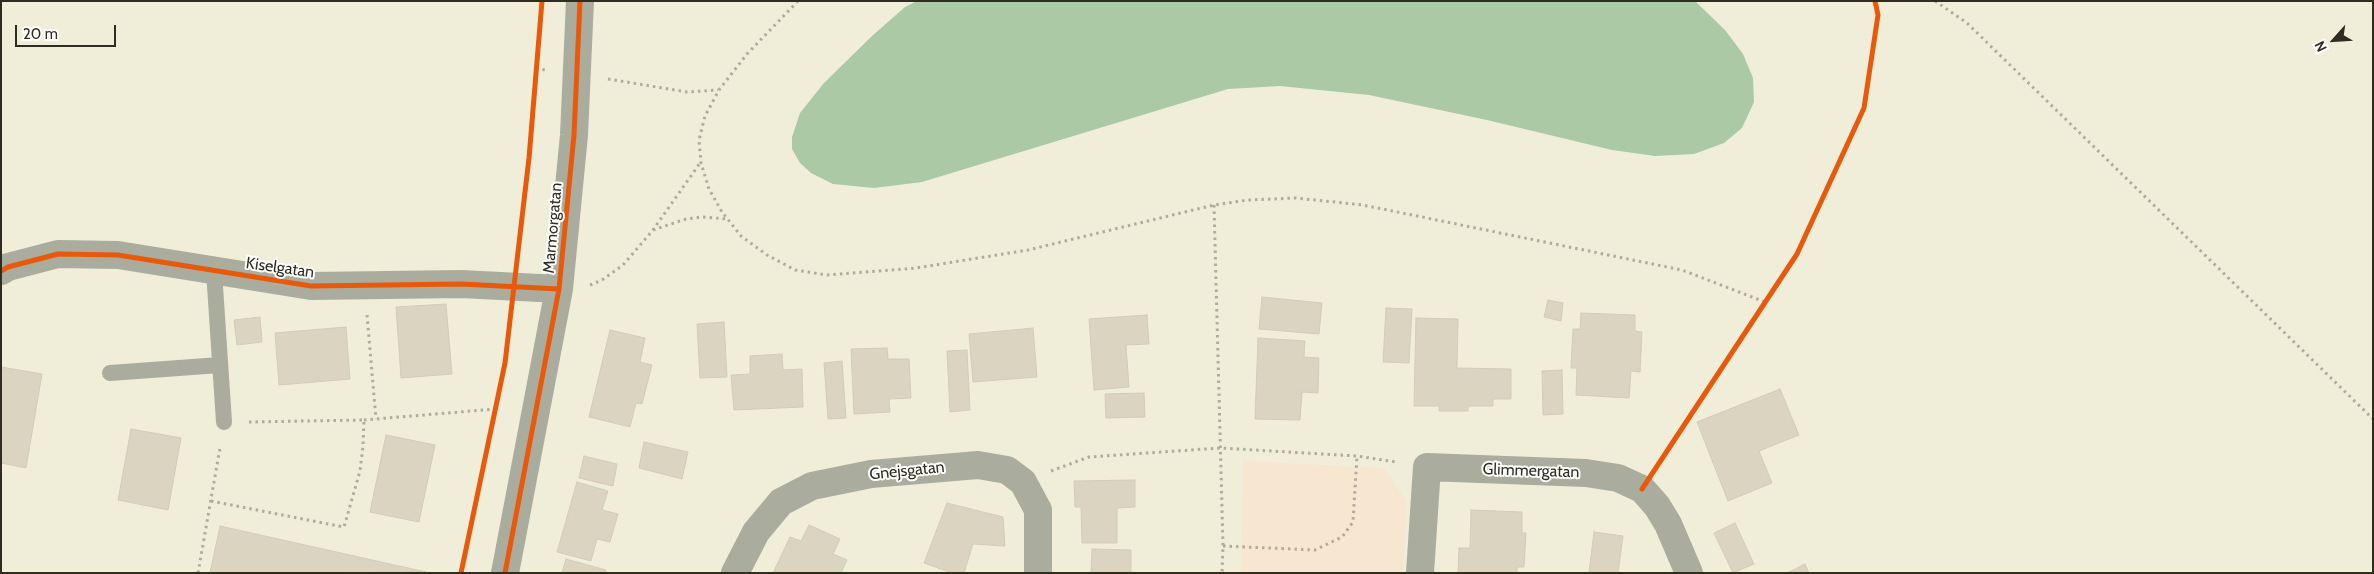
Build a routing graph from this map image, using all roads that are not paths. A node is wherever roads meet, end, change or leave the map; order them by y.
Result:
1 (580, 1) edge
2 (1, 271) edge
3 (214, 271) junction
4 (560, 289) junction
5 (220, 366) junction
6 (110, 373) dead end
7 (224, 422) road end
8 (505, 573) edge
9 (735, 573) edge
10 (1038, 573) edge
11 (1420, 573) edge
12 (1689, 573) edge

1 - 4 street, Marmorgatan
2 - 3 street, Kiselgatan
3 - 4 street, Kiselgatan
3 - 5 lane
4 - 8 street, Marmorgatan
5 - 6 lane
5 - 7 lane
9 - 10 street, Gnejsgatan
11 - 12 street, Glimmergatan

